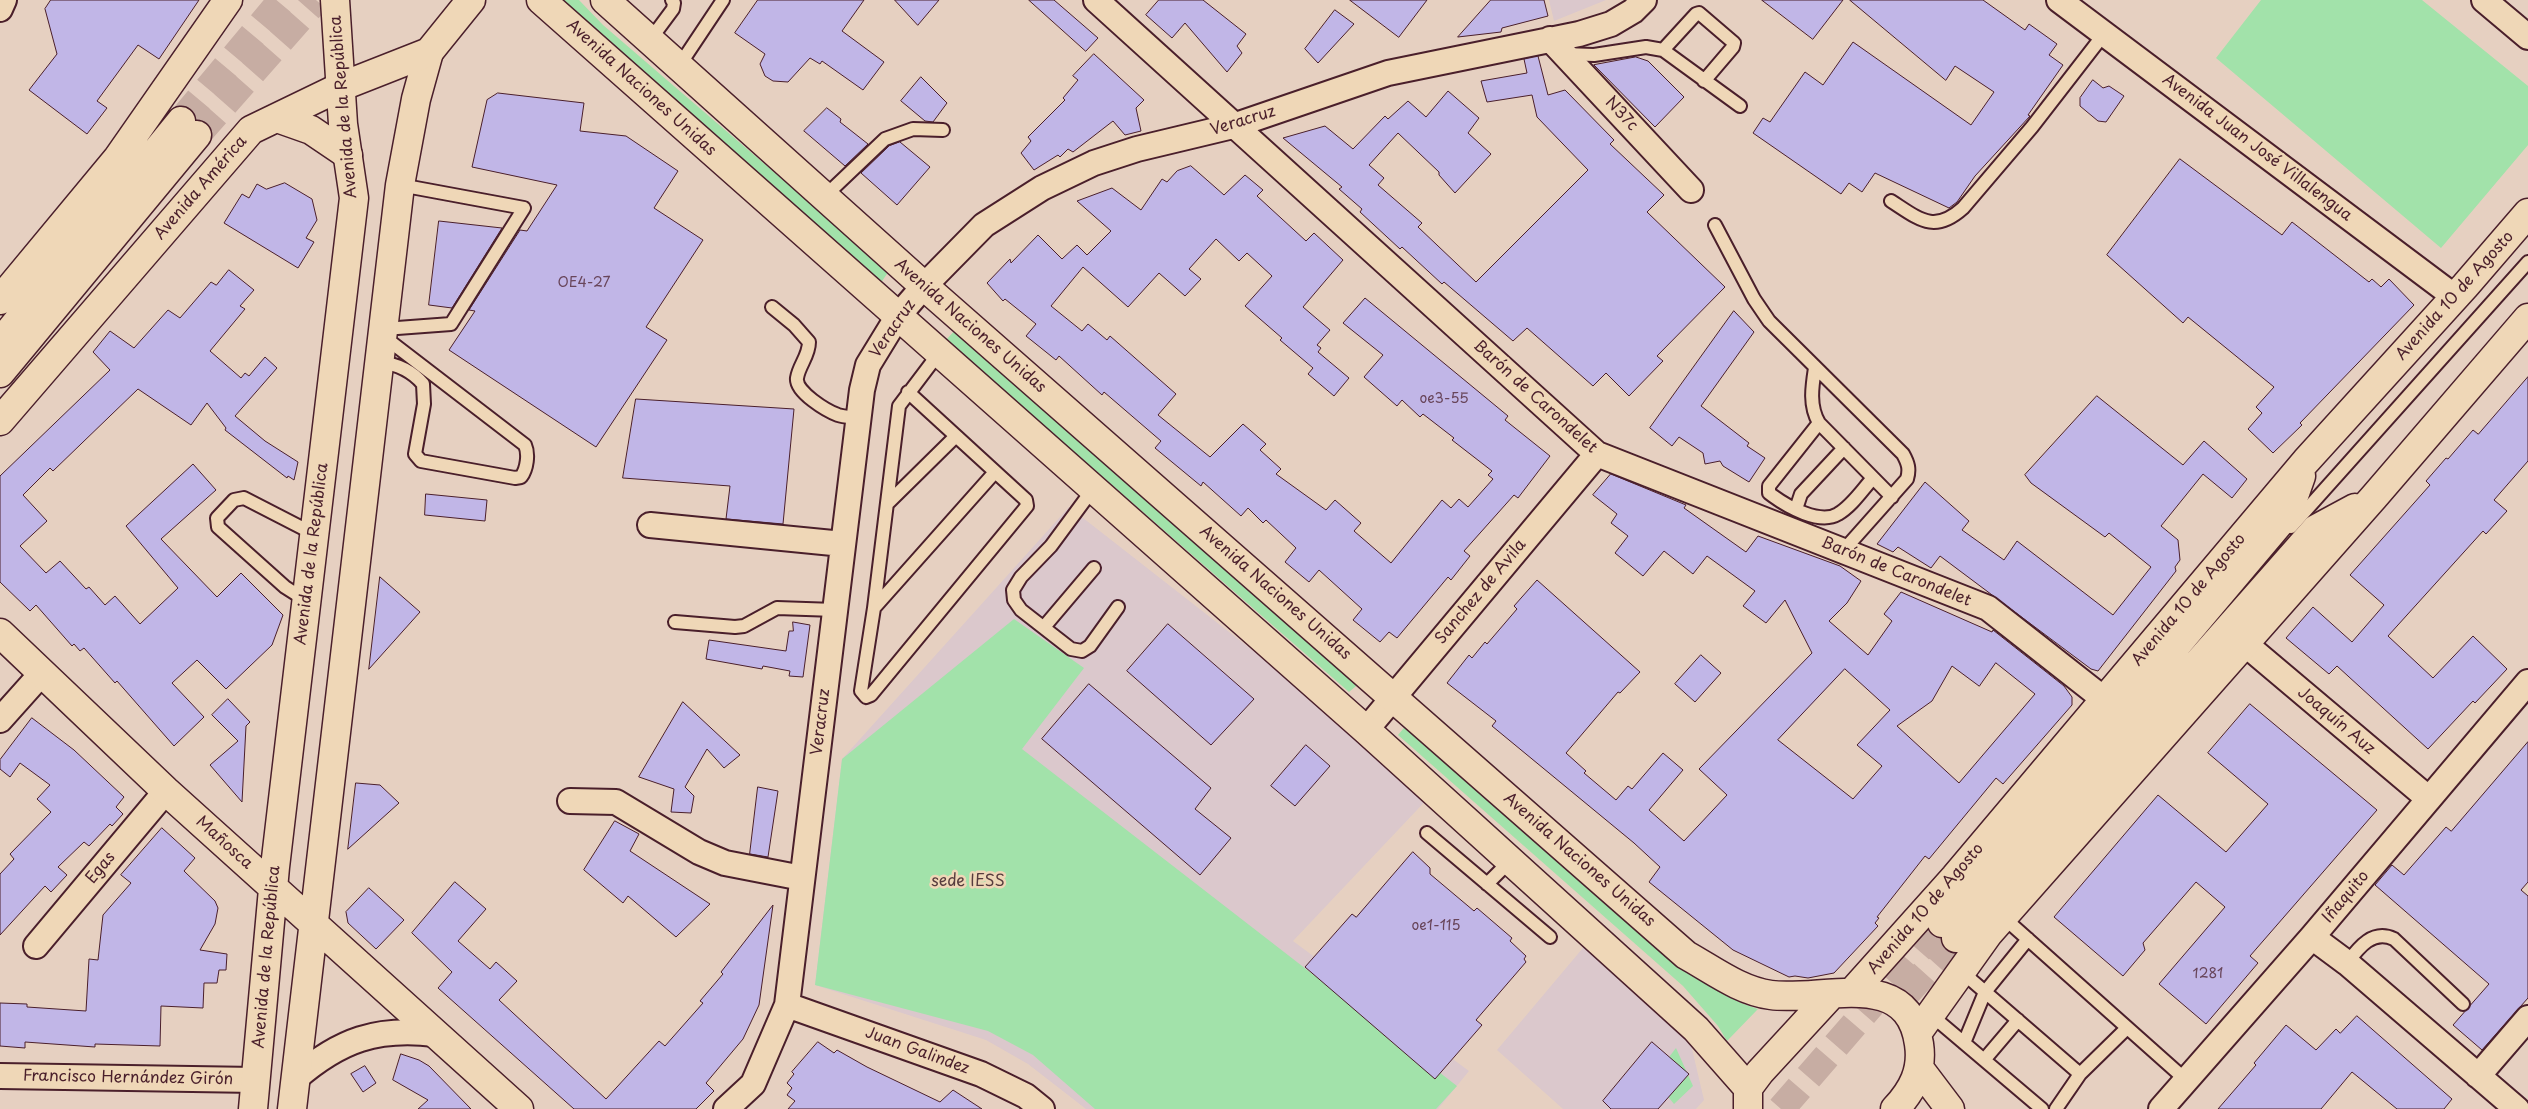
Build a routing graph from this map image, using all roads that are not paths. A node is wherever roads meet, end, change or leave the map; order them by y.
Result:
1 (4, 0) edge
2 (228, 0) edge
3 (335, 0) edge
4 (471, 0) edge
5 (541, 0) edge
6 (605, 0) edge
7 (672, 0) edge
8 (723, 0) edge
9 (1096, 0) edge
10 (1644, 0) edge
11 (2059, 0) edge
12 (2484, 0) edge
13 (0, 9) edge
14 (2104, 34) junction
15 (2528, 37) edge
16 (650, 40) junction
17 (1557, 47) junction
18 (1663, 50) junction
19 (429, 52) junction
20 (679, 66) junction
21 (1704, 81) junction
22 (340, 87) junction
23 (1740, 106) dead end
24 (277, 118) junction
25 (1233, 126) junction
26 (944, 130) dead end
27 (348, 155) junction
28 (400, 185) junction
29 (1691, 190) dead end
30 (824, 197) junction
31 (1891, 202) dead end
32 (2528, 213) edge
33 (1715, 225) dead end
34 (2528, 262) edge
35 (924, 286) junction
36 (2456, 297) junction
37 (0, 300) edge
38 (772, 307) dead end
39 (898, 316) junction
40 (2525, 327) edge
41 (382, 342) junction
42 (0, 343) edge
43 (939, 353) junction
44 (1815, 368) junction
45 (429, 371) junction
46 (0, 373) edge
47 (423, 384) junction
48 (908, 392) junction
49 (858, 418) junction
50 (0, 421) edge
51 (1819, 423) junction
52 (956, 436) junction
53 (1844, 448) junction
54 (1597, 454) junction
55 (2306, 461) junction
56 (995, 472) junction
57 (1873, 478) junction
58 (1093, 489) junction
59 (1892, 497) junction
60 (2374, 497) junction
61 (887, 504) junction
62 (1796, 509) junction
63 (650, 525) dead end
64 (314, 534) junction
65 (843, 544) junction
66 (1843, 551) junction
67 (1094, 568) dead end
68 (307, 602) junction
69 (1118, 607) dead end
70 (874, 608) junction
71 (835, 610) junction
72 (676, 622) dead end
73 (1044, 626) junction
74 (0, 633) edge
75 (2244, 643) junction
76 (42, 673) junction
77 (2528, 682) edge
78 (1394, 696) junction
79 (2105, 700) junction
80 (0, 720) edge
81 (1366, 730) junction
82 (2091, 748) junction
83 (166, 791) junction
84 (2429, 799) junction
85 (570, 801) dead end
86 (1427, 833) dead end
87 (1510, 861) junction
88 (802, 878) junction
89 (1487, 884) junction
90 (274, 886) junction
91 (2003, 917) junction
92 (313, 922) junction
93 (1550, 937) dead end
94 (2312, 937) junction
95 (2028, 940) junction
96 (36, 946) dead end
97 (2347, 963) junction
98 (1962, 972) junction
99 (1985, 992) junction
100 (1842, 993) junction
101 (2463, 1004) dead end
102 (787, 1005) junction
103 (2528, 1018) edge
104 (2018, 1020) junction
105 (1924, 1024) junction
106 (2127, 1028) junction
107 (435, 1034) junction
108 (1964, 1043) junction
109 (1984, 1060) junction
110 (1919, 1068) junction
111 (2080, 1074) junction
112 (0, 1076) edge
113 (2478, 1076) junction
114 (296, 1078) junction
115 (256, 1080) junction
116 (2186, 1080) junction
117 (1747, 1103) edge
118 (253, 1109) edge
119 (292, 1109) edge
120 (519, 1109) edge
121 (726, 1109) edge
122 (1042, 1109) edge
123 (1896, 1109) edge
124 (1950, 1109) edge
125 (2042, 1109) edge
126 (2056, 1109) edge
127 (2160, 1109) edge
128 (2517, 1109) edge

1 - 13 street
2 - 37 main road
3 - 22 main road, Avenida de la República
4 - 19 main road, Avenida América
5 - 39 main road, Avenida Naciones Unidas
6 - 16 main road, Avenida Naciones Unidas
7 - 16 lane
8 - 20 lane
9 - 25 street, Barón de Carondelet
10 - 17 street, Veracruz
11 - 14 street, Avenida Juan José Villalengua
12 - 15 street
14 - 31 lane
14 - 36 street, Avenida Juan José Villalengua
16 - 20 main road, Avenida Naciones Unidas
17 - 18 lane
17 - 25 street, Veracruz
17 - 29 street, N37c
18 - 21 lane
18 - 21 lane
19 - 22 main road, Avenida América
19 - 28 main road
20 - 30 main road, Avenida Naciones Unidas
21 - 23 lane
22 - 24 main road, Avenida América
22 - 27 main road, Avenida de la República
24 - 27 main road
24 - 50 main road, Avenida América
25 - 35 street, Veracruz
25 - 54 street, Barón de Carondelet
26 - 30 lane
27 - 64 main road, Avenida de la República
28 - 41 main road
28 - 41 lane
30 - 35 main road, Avenida Naciones Unidas
32 - 36 main road, Avenida 10 de Agosto
33 - 44 lane
34 - 82 lane
35 - 39 street, Veracruz
35 - 78 main road, Avenida Naciones Unidas
36 - 55 main road, Avenida 10 de Agosto
38 - 49 lane
39 - 43 main road, Avenida Naciones Unidas
39 - 49 street, Veracruz
40 - 60 main road
41 - 45 lane
41 - 47 lane
41 - 92 main road
42 - 46 main road
43 - 48 lane
43 - 58 main road, Avenida Naciones Unidas
44 - 51 lane
44 - 59 lane
45 - 47 lane
45 - 47 lane
48 - 52 lane
48 - 61 lane
49 - 65 street, Veracruz
51 - 53 lane
51 - 62 lane
52 - 56 lane
52 - 61 lane
53 - 57 lane
53 - 62 lane
54 - 66 street, Barón de Carondelet
54 - 78 street, Sanchez de Avila
55 - 79 main road, Avenida 10 de Agosto
55 - 82 main road
56 - 70 lane
56 - 70 lane
57 - 59 lane
57 - 62 lane
58 - 73 lane
58 - 81 main road, Avenida Naciones Unidas
59 - 66 lane
60 - 75 main road
60 - 82 main road
61 - 70 lane
63 - 65 street
64 - 68 main road, Avenida de la República
64 - 68 lane
65 - 71 street, Veracruz
66 - 79 street, Barón de Carondelet
67 - 73 lane
68 - 90 main road, Avenida de la República
69 - 73 lane
71 - 72 lane
71 - 88 street, Veracruz
74 - 76 main road, Mañosca
75 - 84 street, Joaquín Auz
75 - 91 main road
76 - 80 street
76 - 83 main road, Mañosca
77 - 84 street, Iñaquito
78 - 81 street, Sanchez de Avila
78 - 100 main road, Avenida Naciones Unidas
79 - 100 main road, Avenida 10 de Agosto
81 - 87 main road, Avenida Naciones Unidas
83 - 90 main road, Mañosca
83 - 96 street, Egas
84 - 94 street, Iñaquito
85 - 88 street
86 - 89 lane
87 - 89 lane
87 - 117 main road, Avenida Naciones Unidas
88 - 102 street, Veracruz
89 - 93 lane
90 - 92 main road, Mañosca
90 - 115 main road, Avenida de la República
91 - 95 lane
91 - 98 main road
92 - 107 main road, Mañosca
92 - 114 main road
94 - 97 street
94 - 116 street, Iñaquito
95 - 99 lane
95 - 106 lane
97 - 101 lane
97 - 113 street
98 - 99 lane
98 - 105 main road
99 - 104 lane
99 - 108 lane
100 - 105 main road, Avenida Naciones Unidas
100 - 117 main road, Avenida 10 de Agosto
102 - 121 street, Veracruz
102 - 122 street, Juan Galindez
103 - 113 street
104 - 109 lane
104 - 111 lane
105 - 108 lane
105 - 110 main road
106 - 111 lane
106 - 116 lane
107 - 114 street
107 - 120 main road, Mañosca
108 - 109 lane
109 - 125 lane
110 - 123 main road
110 - 124 main road
111 - 126 lane
112 - 115 street, Francisco Hernández Girón
113 - 128 street
114 - 119 main road
115 - 118 main road, Avenida de la República
116 - 127 street, Iñaquito

